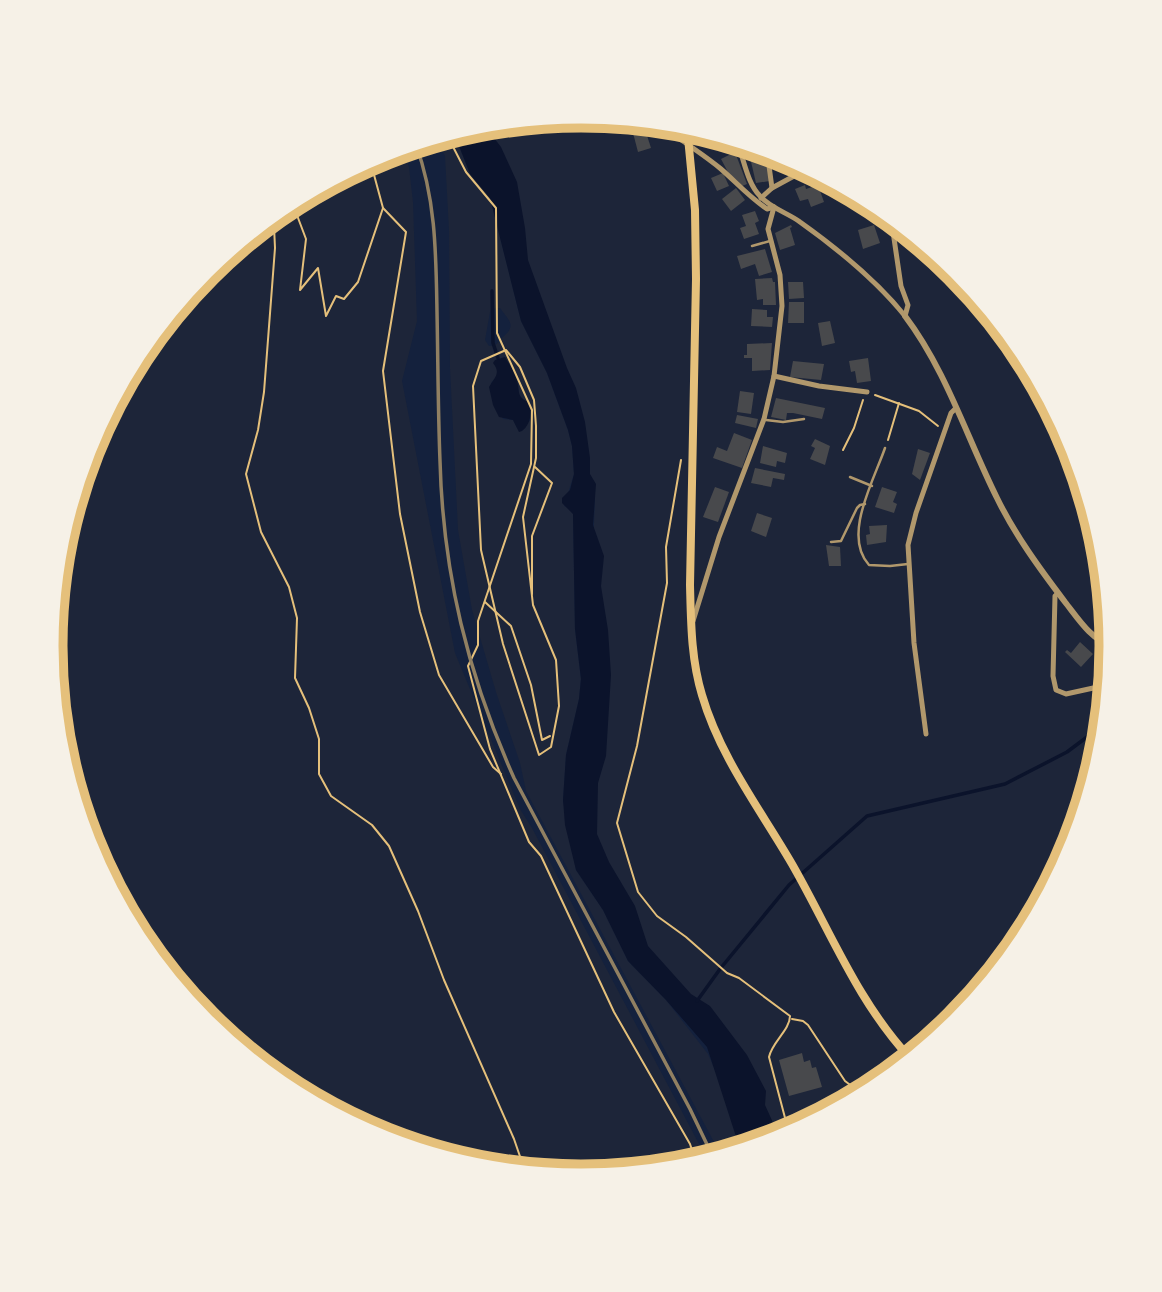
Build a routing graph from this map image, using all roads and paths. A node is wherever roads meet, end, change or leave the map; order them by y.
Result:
1 (680, 139) edge
2 (688, 140) edge
3 (452, 145) edge
4 (741, 153) edge
5 (769, 163) edge
6 (373, 171) edge
7 (796, 175) edge
8 (772, 188) junction
9 (761, 198) junction
10 (774, 207) junction
11 (383, 208) junction
12 (296, 213) edge
13 (274, 229) edge
14 (893, 233) edge
15 (770, 241) junction
16 (752, 246) dead end
17 (905, 316) junction
18 (506, 351) junction
19 (774, 376) junction
20 (866, 392) junction
21 (899, 403) junction
22 (956, 408) junction
23 (764, 419) junction
24 (804, 419) dead end
25 (944, 436) junction
26 (885, 448) joint
27 (842, 450) dead end
28 (681, 461) dead end
29 (533, 465) junction
30 (850, 477) dead end
31 (872, 486) junction
32 (864, 505) junction
33 (831, 542) dead end
34 (908, 564) junction
35 (490, 589) junction
36 (1058, 593) junction
37 (485, 602) junction
38 (533, 605) junction
39 (495, 612) junction
40 (691, 625) junction
41 (1099, 639) edge
42 (1097, 687) edge
43 (926, 734) dead end
44 (552, 735) junction
45 (501, 775) junction
46 (791, 1019) junction
47 (904, 1051) edge
48 (853, 1087) edge
49 (786, 1122) edge
50 (692, 1151) edge
51 (521, 1161) edge

1 - 10 street
2 - 40 main road
3 - 18 path
4 - 9 street
5 - 8 street
6 - 11 path
7 - 8 street
8 - 9 street
9 - 10 street
10 - 15 street
10 - 17 street
11 - 12 path
11 - 45 path
13 - 51 path
14 - 17 street
15 - 16 lane
15 - 19 street
17 - 22 street
18 - 29 path
18 - 29 path
18 - 35 path
19 - 20 street
19 - 23 street
20 - 21 path
20 - 27 path
21 - 25 path
21 - 26 path
22 - 25 street
22 - 36 street
23 - 24 lane
23 - 40 street
25 - 34 street
26 - 31 lane
28 - 46 path
29 - 35 path
29 - 38 path
29 - 38 path
30 - 31 lane
31 - 32 lane
32 - 33 lane
32 - 34 lane
34 - 43 street
35 - 37 path
35 - 39 path
36 - 41 street
36 - 42 street
37 - 39 path
37 - 45 path
38 - 44 path
39 - 44 path
39 - 44 path
40 - 47 main road
45 - 50 path
46 - 48 path
46 - 49 path

